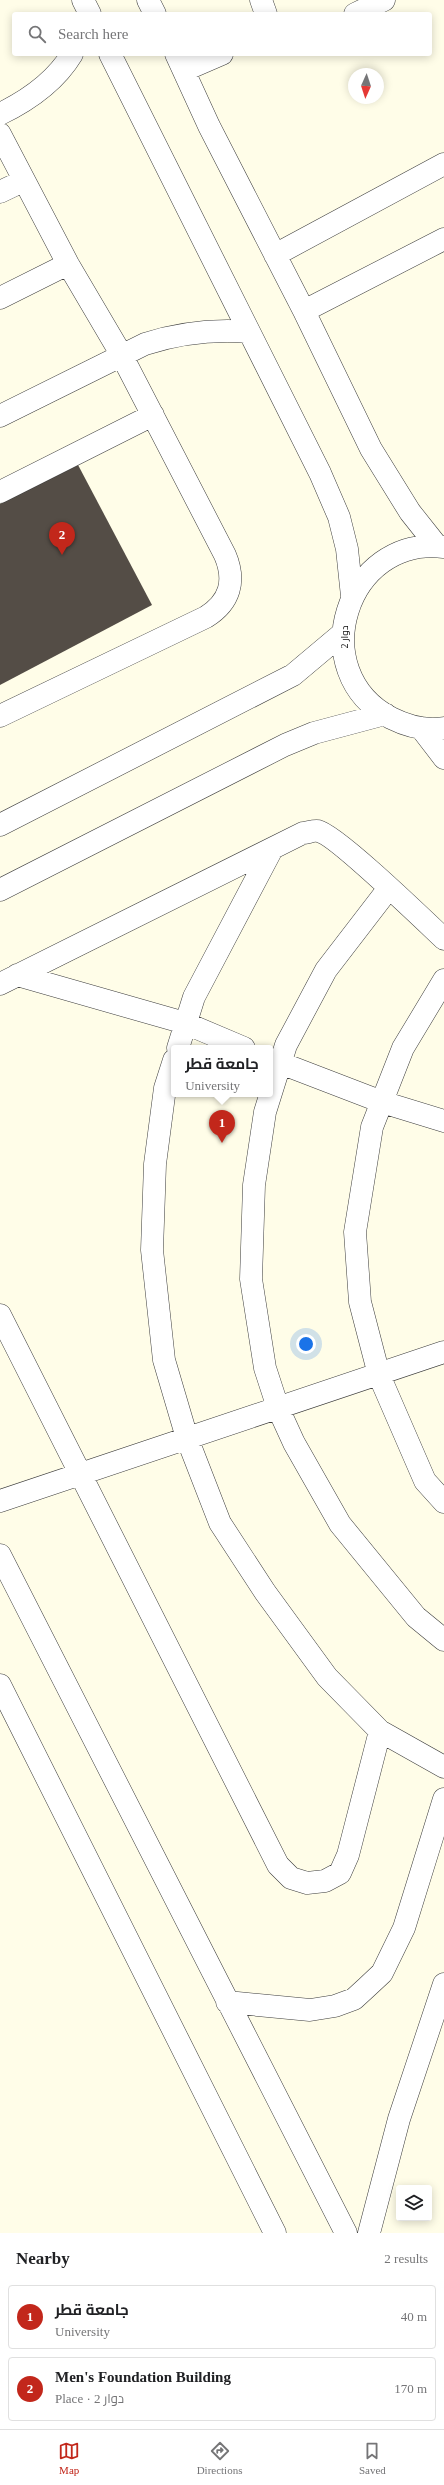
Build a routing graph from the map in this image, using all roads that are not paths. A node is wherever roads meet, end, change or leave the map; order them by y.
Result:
1 (148, 0) edge
2 (261, 0) edge
3 (384, 0) edge
4 (154, 12) edge
5 (265, 12) edge
6 (359, 12) edge
7 (70, 56) edge
8 (111, 56) edge
9 (212, 56) edge
10 (180, 62) edge
11 (0, 114) edge
12 (0, 134) edge
13 (444, 164) edge
14 (23, 181) junction
15 (0, 192) edge
16 (444, 239) edge
17 (276, 255) junction
18 (68, 264) junction
19 (0, 298) edge
20 (304, 311) junction
21 (248, 332) junction
22 (121, 354) junction
23 (153, 415) junction
24 (0, 416) edge
25 (0, 492) edge
26 (440, 546) edge
27 (352, 596) junction
28 (343, 633) junction
29 (385, 714) junction
30 (0, 716) edge
31 (421, 728) junction
32 (444, 728) edge
33 (444, 758) edge
34 (2, 817) edge
35 (272, 849) junction
36 (389, 888) junction
37 (0, 890) edge
38 (444, 939) edge
39 (8, 979) edge
40 (444, 980) edge
41 (185, 1023) junction
42 (179, 1045) edge
43 (237, 1045) edge
44 (275, 1061) edge
45 (171, 1069) edge
46 (273, 1071) edge
47 (268, 1097) edge
48 (382, 1102) junction
49 (444, 1120) edge
50 (0, 1315) edge
51 (444, 1352) edge
52 (379, 1375) junction
53 (278, 1408) junction
54 (187, 1438) junction
55 (80, 1474) junction
56 (0, 1501) edge
57 (444, 1502) edge
58 (0, 1555) edge
59 (444, 1640) edge
60 (0, 1685) edge
61 (380, 1731) junction
62 (444, 1767) edge
63 (444, 1798) edge
64 (444, 1984) edge
65 (227, 2002) junction
66 (274, 2233) edge
67 (346, 2233) edge
68 (369, 2233) edge

1 - 4 street
2 - 5 street
3 - 6 street
7 - 11 street
8 - 21 street
9 - 10 street
10 - 17 street
12 - 14 street
13 - 17 street
14 - 15 street
14 - 18 street
16 - 20 street
17 - 20 street
18 - 19 street
18 - 22 street
20 - 26 street
21 - 22 street
21 - 27 street
22 - 23 street
22 - 24 street
23 - 25 street
23 - 30 street
26 - 27 street, دوار 2
27 - 28 street, دوار 2
28 - 29 street, دوار 2
28 - 34 street
29 - 31 street, دوار 2
29 - 37 street
31 - 32 street, دوار 2
31 - 33 street
35 - 36 street
35 - 39 street
35 - 41 street
36 - 38 street
36 - 44 street
39 - 41 street
40 - 48 street
41 - 42 street
41 - 43 street
44 - 46 street
44 - 48 street
45 - 54 street
47 - 53 street
48 - 49 street
48 - 52 street
50 - 55 street
51 - 52 street
52 - 53 street
52 - 57 street
53 - 54 street
53 - 59 street
54 - 55 street
54 - 61 street
55 - 56 street
55 - 61 street
58 - 65 street
60 - 66 street
61 - 62 street
63 - 65 street
64 - 68 street
65 - 67 street

